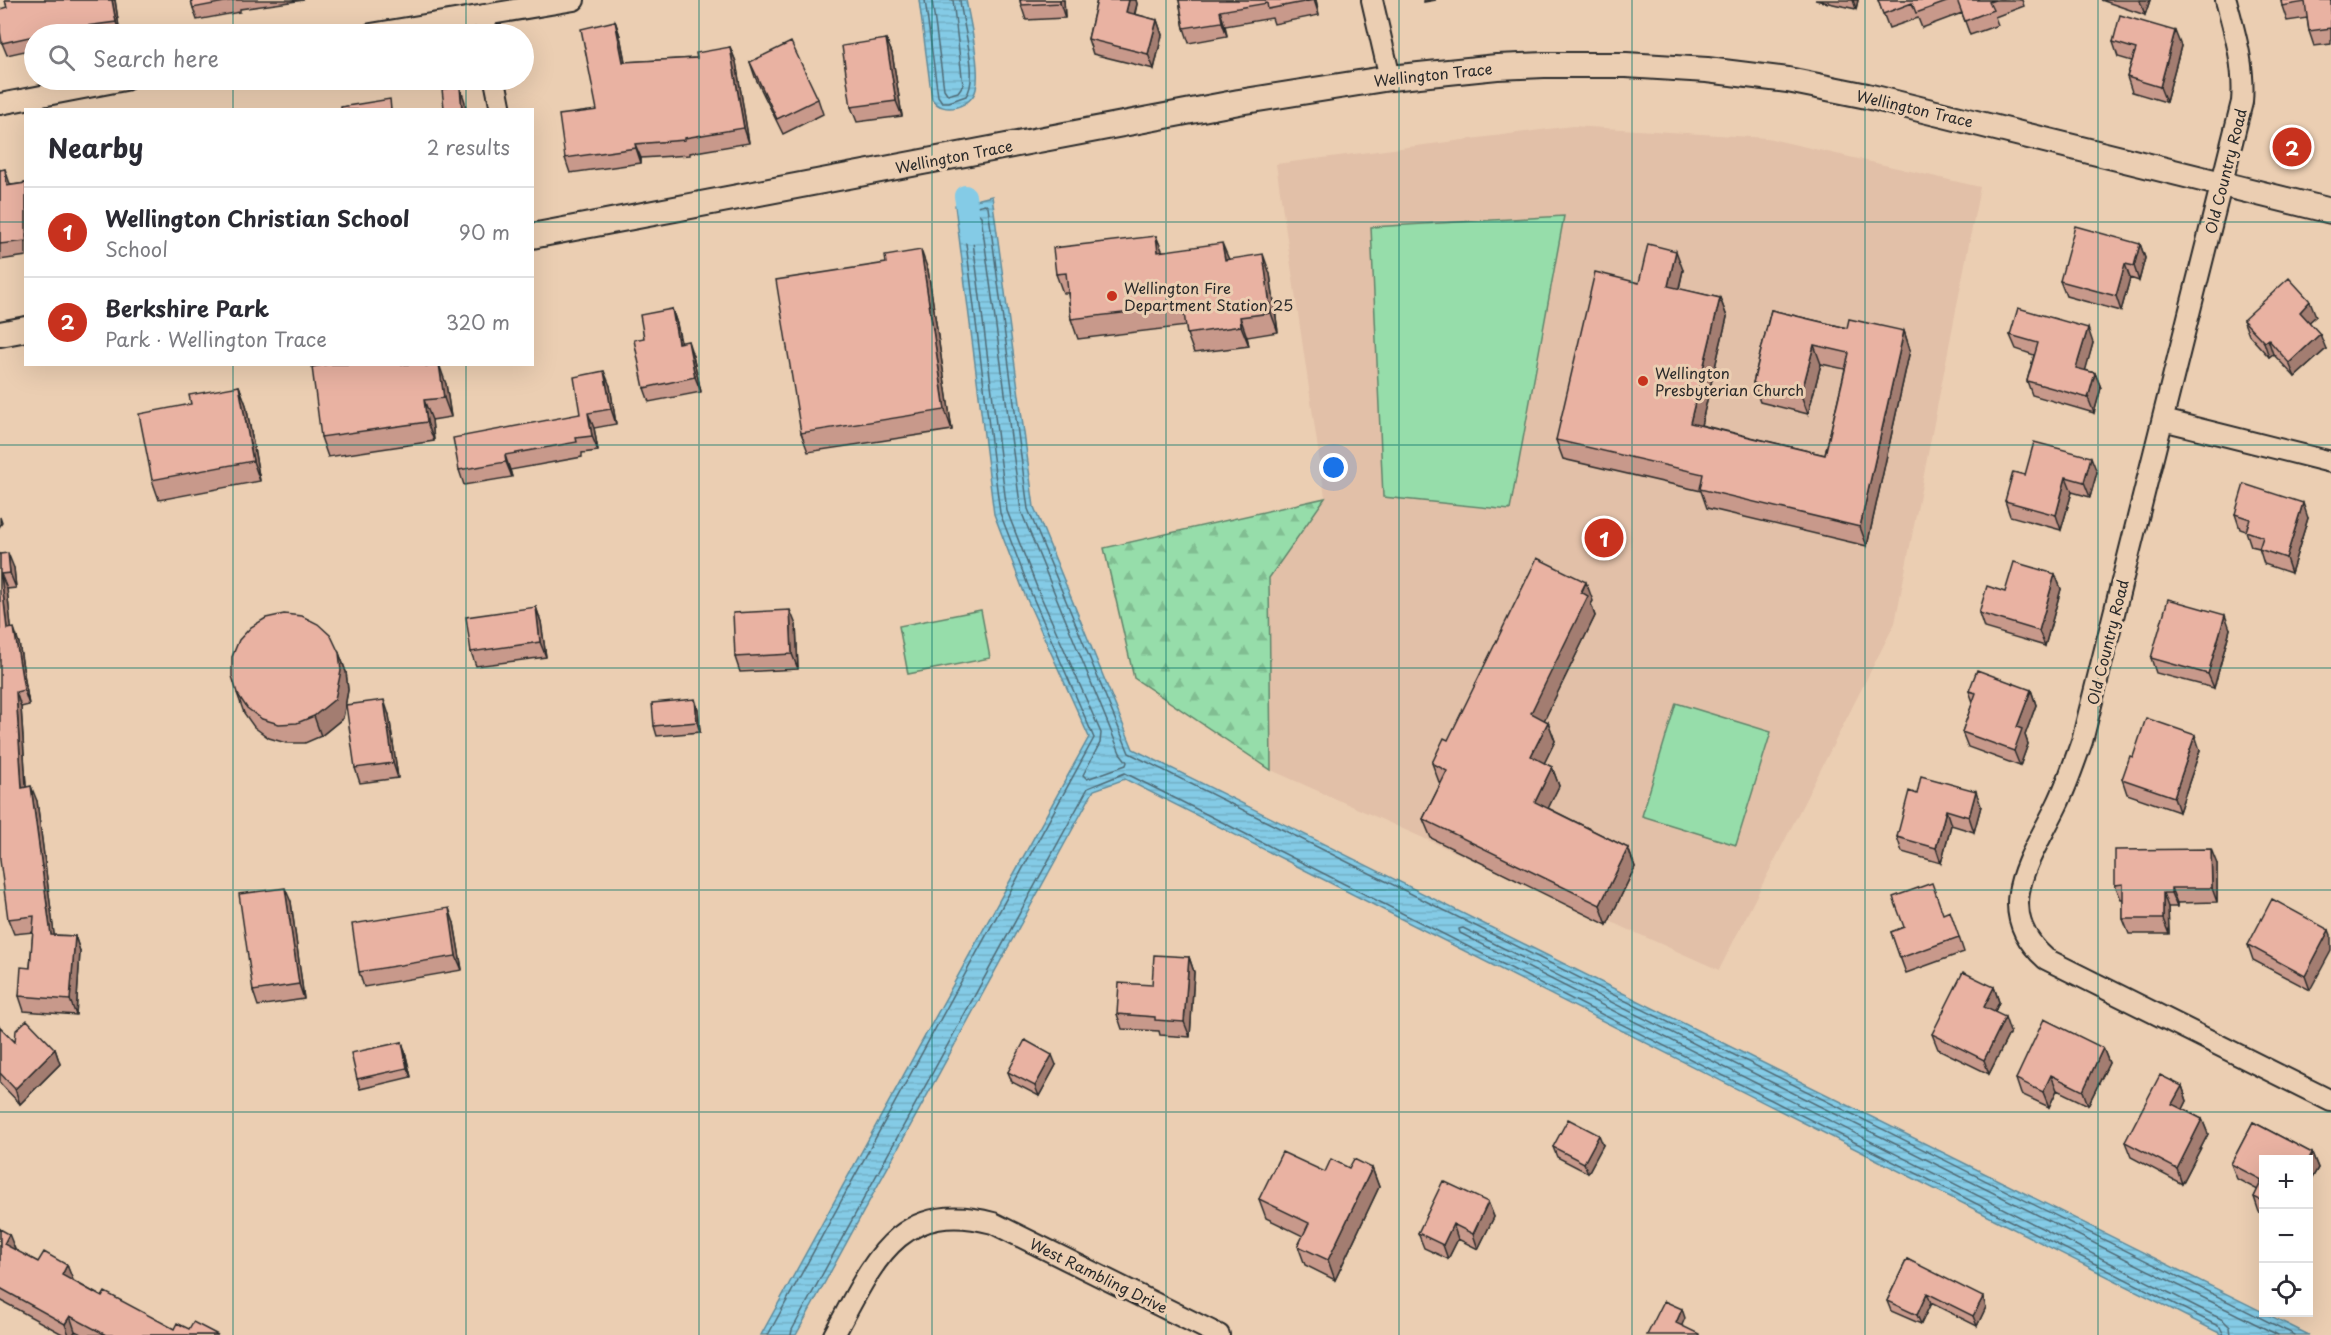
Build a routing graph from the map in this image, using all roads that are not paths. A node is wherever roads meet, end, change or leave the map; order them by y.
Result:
1 (574, 0) edge
2 (1372, 0) edge
3 (2226, 0) edge
4 (489, 24) edge
5 (1390, 78) junction
6 (73, 90) edge
7 (497, 90) edge
8 (0, 104) edge
9 (501, 108) edge
10 (2223, 184) junction
11 (2331, 211) edge
12 (534, 236) edge
13 (24, 329) edge
14 (0, 334) edge
15 (2163, 420) junction
16 (2331, 462) edge
17 (2331, 1101) edge
18 (834, 1335) edge
19 (1219, 1335) edge

1 - 4 street
2 - 5 street
3 - 10 street, Old Country Road
5 - 10 street, Wellington Trace
5 - 12 street, Wellington Trace
6 - 8 street
7 - 9 street
10 - 11 street, Wellington Trace
10 - 15 street, Old Country Road
13 - 14 street
15 - 16 street
15 - 17 street, Old Country Road
18 - 19 street, West Rambling Drive

